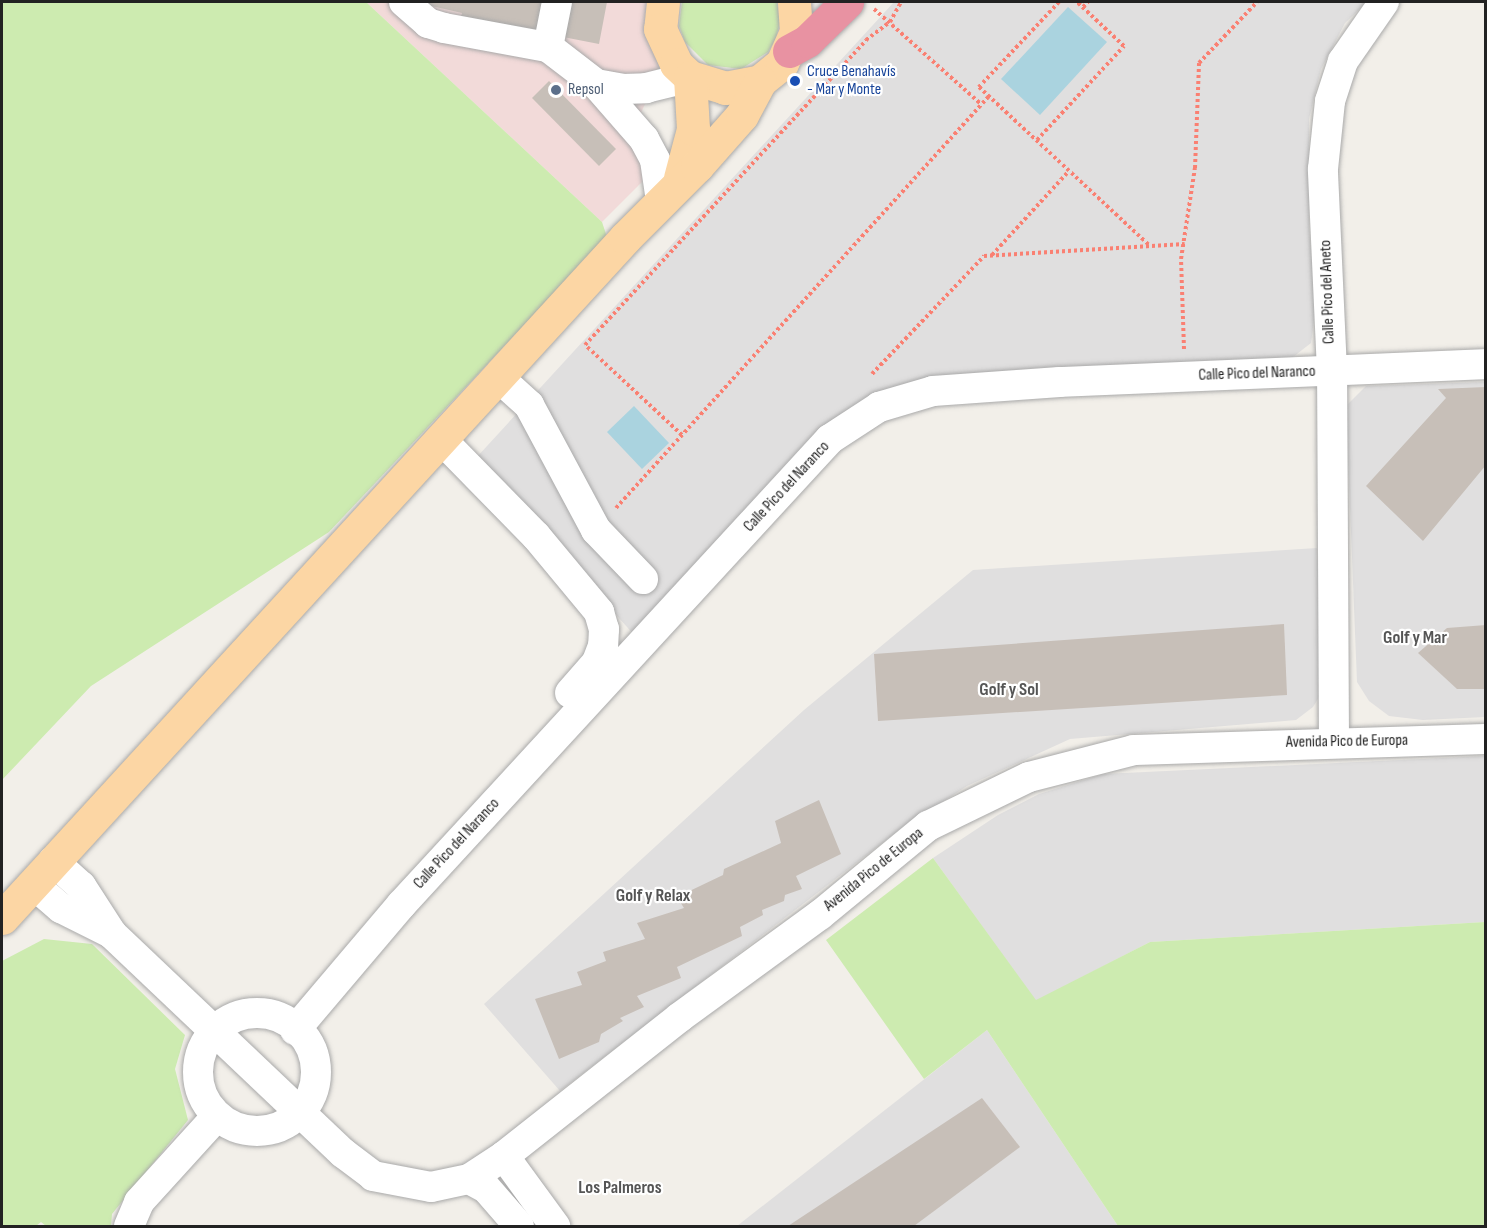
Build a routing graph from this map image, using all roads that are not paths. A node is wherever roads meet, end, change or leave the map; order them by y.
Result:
1 (404, 2) edge
2 (557, 2) edge
3 (663, 2) edge
4 (819, 2) edge
5 (847, 2) edge
6 (1384, 2) edge
7 (793, 28) edge
8 (548, 47) junction
9 (690, 77) junction
10 (760, 81) junction
11 (596, 84) junction
12 (669, 192) junction
13 (1485, 364) edge
14 (1332, 370) junction
15 (498, 377) junction
16 (441, 439) junction
17 (643, 579) dead end
18 (566, 697) dead end
19 (1485, 739) edge
20 (1334, 742) junction
21 (43, 872) junction
22 (2, 918) edge
23 (295, 1030) junction
24 (213, 1032) junction
25 (299, 1114) junction
26 (217, 1116) junction
27 (504, 1156) junction
28 (469, 1179) junction
29 (129, 1227) edge
30 (519, 1227) edge
31 (555, 1227) edge

1 - 8 street
2 - 8 street
3 - 9 main road
4 - 7 main road
5 - 7 highway
6 - 14 street, Calle Pico del Aneto
7 - 10 main road
8 - 11 street
9 - 10 main road
9 - 11 street
9 - 12 main road
10 - 12 main road
11 - 12 street
12 - 15 main road
13 - 14 street, Calle Pico del Naranco
14 - 20 street, Calle Pico del Aneto
14 - 23 street, Calle Pico del Naranco
15 - 16 main road
15 - 17 street
16 - 18 street
16 - 21 main road
19 - 20 street, Avenida Pico de Europa
20 - 27 street, Avenida Pico de Europa
21 - 22 main road
21 - 24 street
23 - 24 street
23 - 25 street
24 - 25 street
24 - 26 street
25 - 26 street
25 - 28 street, Avenida Pico de Europa
26 - 29 street
27 - 28 street, Avenida Pico de Europa
27 - 31 street
28 - 30 street

